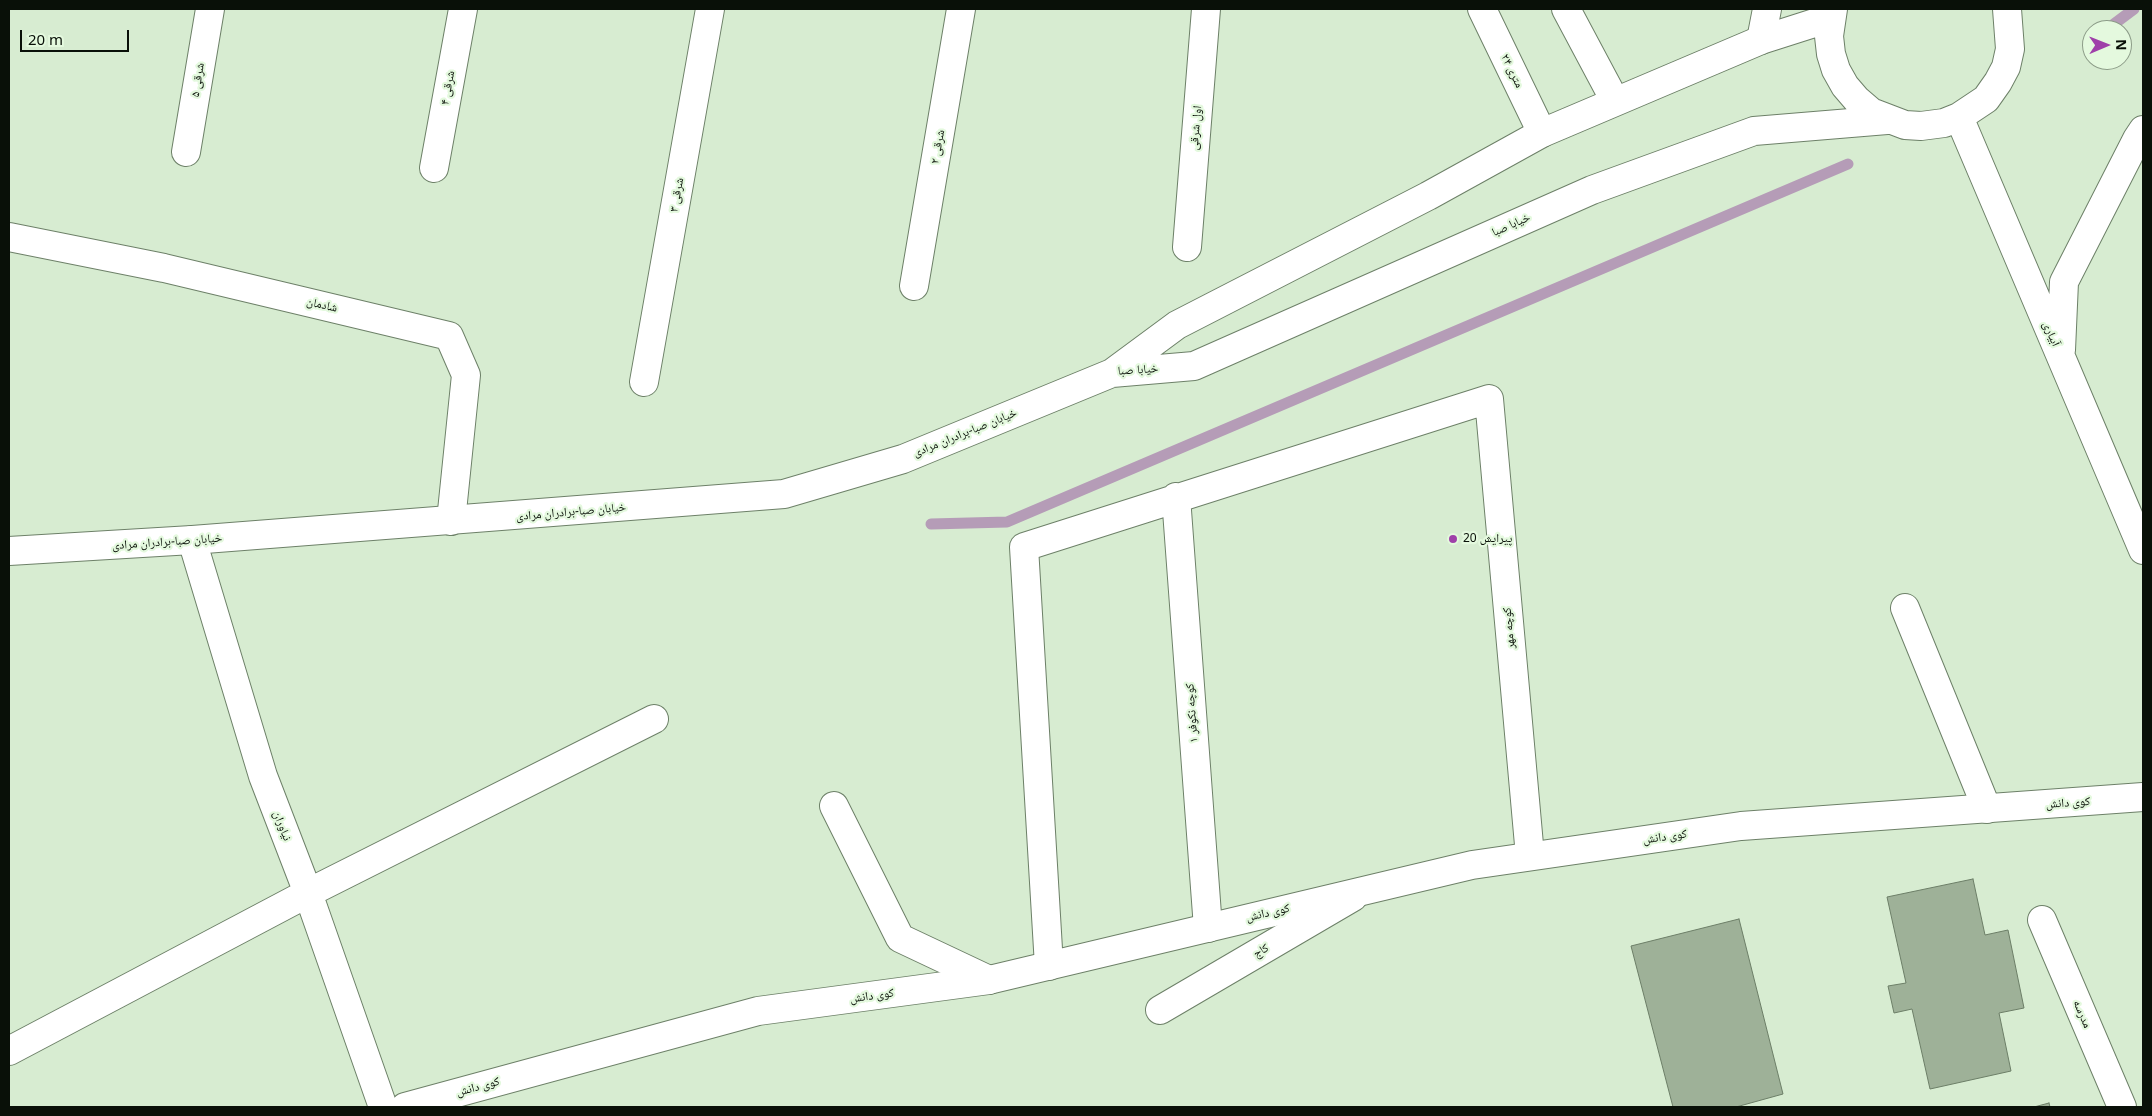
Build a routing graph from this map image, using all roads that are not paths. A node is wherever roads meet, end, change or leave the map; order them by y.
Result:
1 (210, 9) edge
2 (463, 9) edge
3 (710, 9) edge
4 (961, 9) edge
5 (1206, 9) edge
6 (1482, 9) edge
7 (1566, 9) edge
8 (1767, 9) edge
9 (2010, 10) edge
10 (1832, 14) edge
11 (1761, 40) junction
12 (1616, 101) junction
13 (1959, 117) junction
14 (1887, 120) junction
15 (2143, 130) edge
16 (1542, 133) junction
17 (186, 152) dead end
18 (434, 168) dead end
19 (9, 237) edge
20 (1187, 247) dead end
21 (914, 286) dead end
22 (2061, 356) junction
23 (1112, 373) junction
24 (644, 382) dead end
25 (1176, 498) junction
26 (451, 521) junction
27 (192, 540) junction
28 (2143, 550) edge
29 (9, 551) edge
30 (1905, 608) dead end
31 (654, 719) dead end
32 (2143, 797) edge
33 (834, 806) dead end
34 (1987, 809) junction
35 (1530, 856) junction
36 (1362, 891) junction
37 (308, 893) junction
38 (2042, 920) dead end
39 (1208, 928) junction
40 (1049, 966) junction
41 (989, 980) junction
42 (1160, 1010) dead end
43 (9, 1051) edge
44 (383, 1107) edge
45 (406, 1107) edge
46 (2122, 1107) edge

1 - 17 street, ۵ شرقی
2 - 18 street, ۴ شرقی
3 - 24 street, ۳ شرقی
4 - 21 street, ۲ شرقی
5 - 20 street, اول شرقی
6 - 16 street, ۲۴ متری
7 - 12 street
8 - 11 street
9 - 13 street
10 - 11 street, خیابا صبا
10 - 14 street
11 - 12 street, خیابا صبا
12 - 16 street, خیابا صبا
13 - 14 street
13 - 22 street, آبیاری
14 - 23 street, خیابا صبا
15 - 22 street
16 - 23 street, خیابا صبا
19 - 26 street, شادمان
22 - 28 street, آبیاری
23 - 26 street, خیابان صبا-برادران مرادی
25 - 35 street, کوچه مهر
25 - 39 street, کوچه نکوفر ۱
25 - 40 street
26 - 27 street, خیابان صبا-برادران مرادی
27 - 29 street, خیابان صبا-برادران مرادی
27 - 37 street, نیاوران
30 - 34 street
31 - 37 street
32 - 34 street, کوی دانش
33 - 41 street
34 - 35 street, کوی دانش
35 - 36 street, کوی دانش
36 - 39 street, کوی دانش
36 - 42 street, کاج
37 - 43 street
37 - 44 street, نیاوران
38 - 46 street, مدرسه
39 - 40 street, کوی دانش
40 - 41 street, کوی دانش
41 - 45 street, کوی دانش

